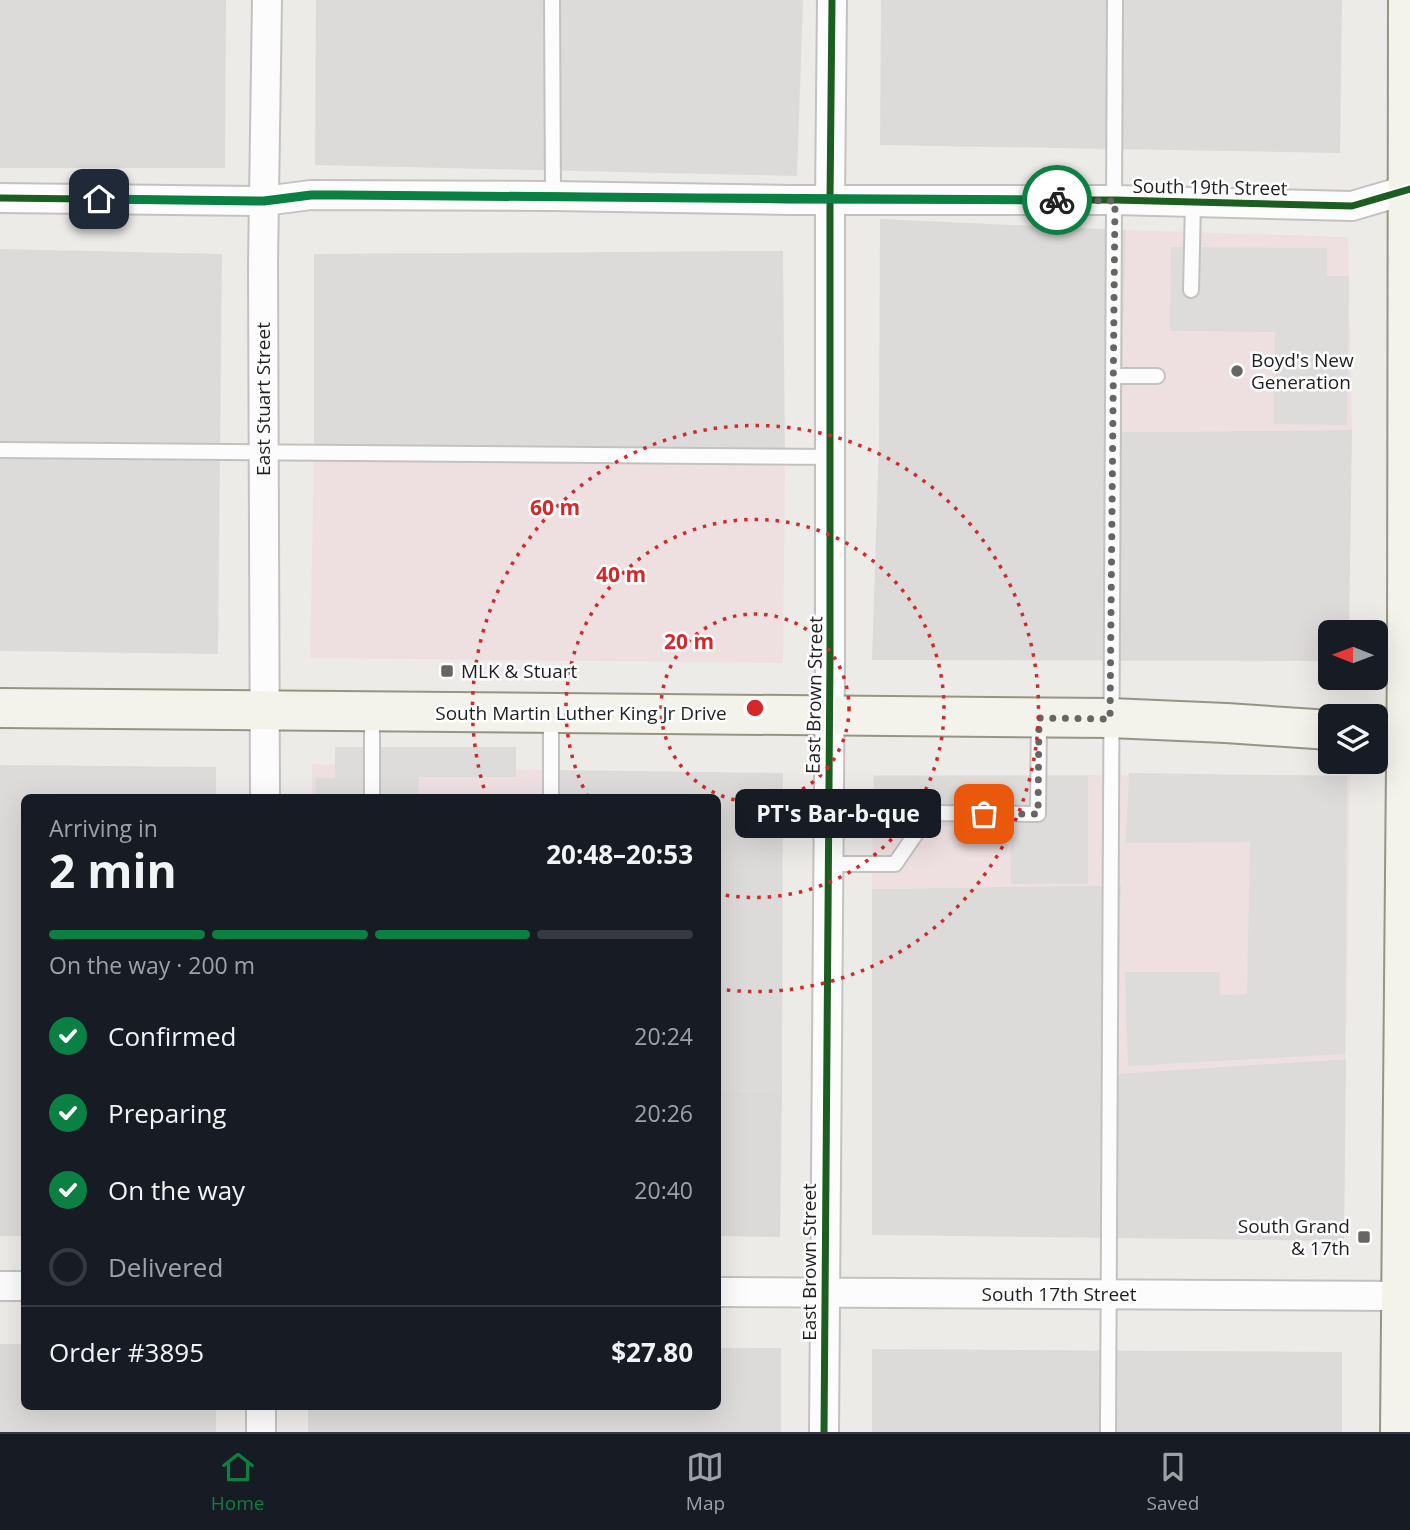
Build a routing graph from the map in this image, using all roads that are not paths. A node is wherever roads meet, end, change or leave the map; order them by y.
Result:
1 (267, 0) edge
2 (552, 0) edge
3 (832, 0) edge
4 (1115, 0) edge
5 (1408, 0) edge
6 (1408, 189) edge
7 (553, 195) junction
8 (0, 198) edge
9 (830, 200) junction
10 (264, 201) junction
11 (1115, 201) junction
12 (1193, 203) junction
13 (1191, 290) dead end
14 (1114, 376) junction
15 (1157, 376) dead end
16 (0, 450) edge
17 (264, 453) junction
18 (831, 457) junction
19 (0, 708) edge
20 (264, 711) junction
21 (372, 711) junction
22 (551, 713) junction
23 (830, 715) junction
24 (1039, 718) junction
25 (1110, 719) junction
26 (1318, 729) edge
27 (1397, 732) edge
28 (265, 794) edge
29 (372, 794) edge
30 (551, 794) edge
31 (828, 864) junction
32 (0, 1286) edge
33 (21, 1286) edge
34 (721, 1292) edge
35 (825, 1293) junction
36 (1108, 1294) junction
37 (1404, 1319) edge
38 (261, 1410) edge
39 (261, 1432) edge
40 (824, 1432) edge
41 (1108, 1432) edge
42 (1400, 1432) edge

1 - 10 street, East Stuart Street
2 - 7 lane
3 - 9 street, East Brown Street
4 - 11 lane
5 - 6 main road
6 - 12 street, South 19th Street
6 - 27 main road
7 - 9 street, South 19th Street
7 - 10 street, South 19th Street
8 - 10 street, South 19th Street
9 - 11 street, South 19th Street
9 - 18 street, East Brown Street
10 - 17 street, East Stuart Street
11 - 12 street, South 19th Street
11 - 14 lane
12 - 13 lane
14 - 15 lane
14 - 25 lane
16 - 17 lane
17 - 18 lane
17 - 20 street, East Stuart Street
18 - 23 street, East Brown Street
19 - 20 main road, South Martin Luther King Jr Drive
20 - 21 main road, South Martin Luther King Jr Drive
20 - 28 street, East Stuart Street
21 - 22 main road, South Martin Luther King Jr Drive
21 - 29 lane
22 - 23 main road, South Martin Luther King Jr Drive
22 - 30 lane
23 - 24 main road, South Martin Luther King Jr Drive
23 - 31 street, East Brown Street
24 - 25 main road, South Martin Luther King Jr Drive
24 - 31 lane
25 - 26 main road, South Martin Luther King Jr Drive
25 - 36 lane
27 - 37 main road
31 - 35 street, East Brown Street
32 - 33 street
34 - 35 street, South 17th Street
35 - 36 street, South 17th Street
35 - 40 street, East Brown Street
36 - 37 street, South 17th Street
36 - 41 lane
37 - 42 main road
38 - 39 street

